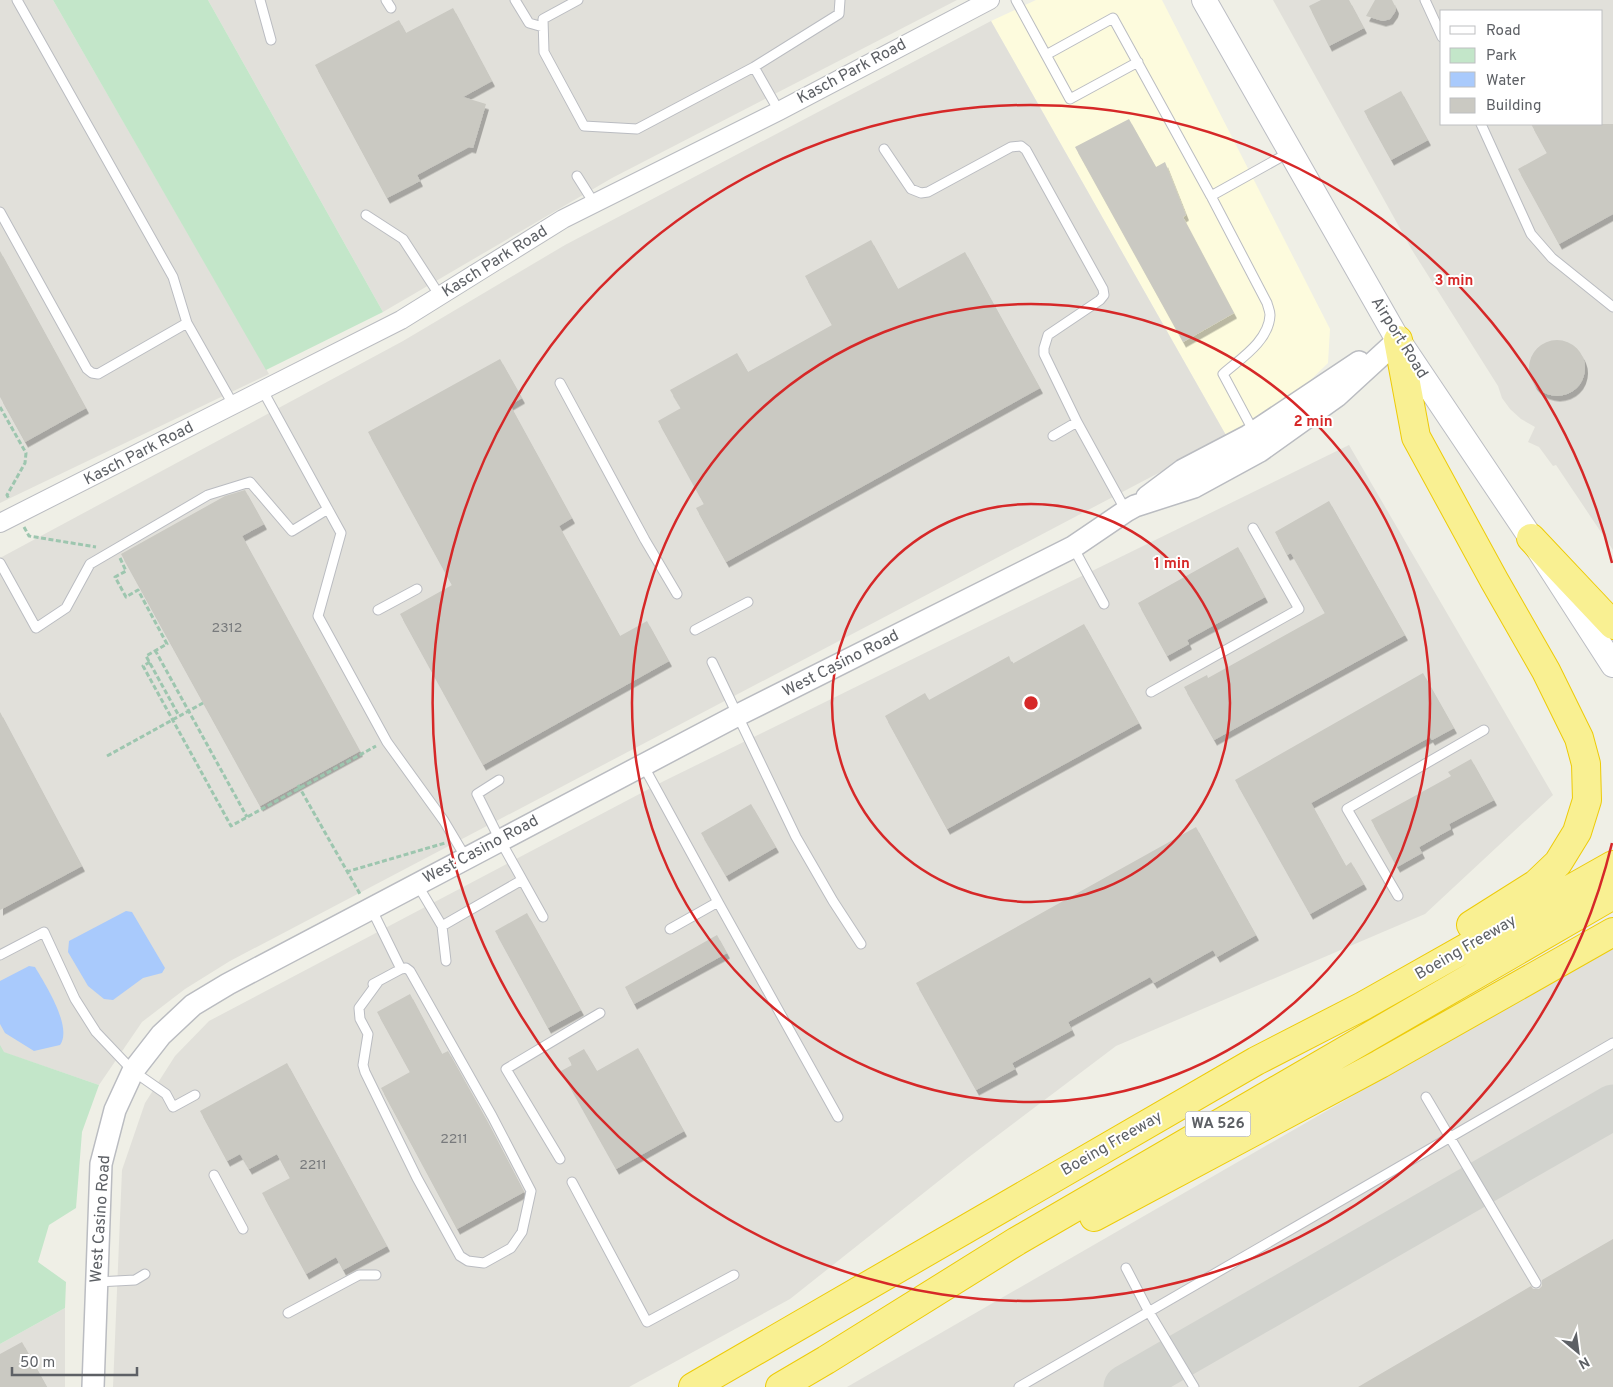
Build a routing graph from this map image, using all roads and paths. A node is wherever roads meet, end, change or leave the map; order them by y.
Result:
1 (17, 0) edge
2 (260, 0) edge
3 (515, 0) edge
4 (578, 0) edge
5 (840, 0) edge
6 (990, 0) edge
7 (1016, 0) edge
8 (1425, 0) edge
9 (1205, 1) edge
10 (543, 27) junction
11 (1440, 34) edge
12 (271, 40) dead end
13 (1046, 54) junction
14 (1138, 62) junction
15 (754, 67) junction
16 (779, 112) junction
17 (1481, 125) edge
18 (884, 149) dead end
19 (1291, 152) junction
20 (577, 176) dead end
21 (1211, 196) junction
22 (594, 203) junction
23 (0, 212) edge
24 (366, 215) dead end
25 (440, 296) junction
26 (1613, 307) edge
27 (188, 324) junction
28 (1398, 340) junction
29 (560, 383) dead end
30 (263, 391) junction
31 (234, 406) junction
32 (0, 407) edge
33 (1077, 422) junction
34 (1254, 432) junction
35 (1053, 436) dead end
36 (328, 509) junction
37 (1130, 509) junction
38 (17, 514) junction
39 (0, 523) edge
40 (1253, 528) dead end
41 (1531, 538) junction
42 (1073, 547) junction
43 (115, 549) junction
44 (0, 562) edge
45 (417, 589) dead end
46 (677, 594) dead end
47 (748, 602) dead end
48 (1104, 604) dead end
49 (378, 610) dead end
50 (1613, 625) edge
51 (696, 630) dead end
52 (156, 650) junction
53 (150, 662) junction
54 (712, 662) dead end
55 (1613, 665) edge
56 (1151, 692) dead end
57 (203, 703) dead end
58 (188, 711) junction
59 (738, 715) junction
60 (179, 716) junction
61 (172, 720) junction
62 (1484, 730) dead end
63 (386, 740) junction
64 (107, 756) dead end
65 (643, 765) junction
66 (500, 780) dead end
67 (299, 787) junction
68 (247, 817) junction
69 (455, 840) junction
70 (500, 840) junction
71 (466, 858) junction
72 (1613, 865) edge
73 (346, 872) junction
74 (522, 880) junction
75 (417, 884) junction
76 (356, 889) dead end
77 (1613, 895) edge
78 (1398, 896) dead end
79 (718, 902) junction
80 (371, 908) junction
81 (543, 917) dead end
82 (442, 926) junction
83 (670, 929) dead end
84 (1613, 932) edge
85 (861, 944) dead end
86 (0, 955) edge
87 (446, 961) dead end
88 (401, 969) junction
89 (600, 1013) dead end
90 (1613, 1043) edge
91 (1256, 1060) junction
92 (133, 1071) junction
93 (195, 1095) dead end
94 (1426, 1097) dead end
95 (838, 1117) dead end
96 (1449, 1138) junction
97 (560, 1159) dead end
98 (214, 1175) dead end
99 (572, 1182) dead end
100 (243, 1229) dead end
101 (1126, 1268) dead end
102 (145, 1274) dead end
103 (376, 1275) dead end
104 (734, 1275) dead end
105 (96, 1282) junction
106 (1536, 1283) dead end
107 (1149, 1312) junction
108 (288, 1313) dead end
109 (826, 1360) junction
110 (93, 1387) edge
111 (693, 1387) edge
112 (780, 1387) edge
113 (1019, 1387) edge
114 (1194, 1387) edge

1 - 27 lane
2 - 12 lane
3 - 10 lane
4 - 10 lane
5 - 15 lane
6 - 16 street, Kasch Park Road
7 - 13 lane
8 - 11 lane
9 - 19 main road, Airport Road
10 - 15 lane
13 - 14 lane
13 - 14 lane
14 - 21 lane
15 - 16 lane
16 - 22 street, Kasch Park Road
17 - 26 lane
18 - 33 lane
19 - 21 lane
19 - 28 main road, Airport Road
20 - 22 lane
21 - 34 lane
22 - 25 street, Kasch Park Road
23 - 27 lane
24 - 25 lane
25 - 30 street, Kasch Park Road
27 - 31 lane
28 - 34 street, West Casino Road
28 - 37 street, West Casino Road
28 - 41 main road, Airport Road
28 - 91 highway
29 - 46 lane
30 - 31 street, Kasch Park Road
30 - 36 lane
31 - 38 street, Kasch Park Road
32 - 38 path
33 - 35 lane
33 - 37 lane
34 - 37 street, West Casino Road
36 - 43 lane
36 - 63 lane
37 - 42 street, West Casino Road
38 - 39 street, Kasch Park Road
38 - 43 path
40 - 56 lane
41 - 50 highway
41 - 55 main road, Airport Road
42 - 48 lane
42 - 59 street, West Casino Road
43 - 44 lane
43 - 52 path
45 - 49 lane
47 - 51 lane
52 - 53 path
52 - 58 path
53 - 60 path
53 - 61 path
54 - 59 lane
57 - 58 path
58 - 60 path
58 - 68 path
59 - 65 street, West Casino Road
59 - 85 lane
60 - 61 path
61 - 64 path
61 - 68 path
62 - 78 lane
63 - 67 path
63 - 69 lane
65 - 70 street, West Casino Road
65 - 79 lane
66 - 70 lane
67 - 68 path
67 - 73 path
69 - 71 lane
69 - 73 path
70 - 71 street, West Casino Road
70 - 74 lane
71 - 75 street, West Casino Road
72 - 91 highway, Boeing Freeway / WA 526
73 - 76 path
74 - 81 lane
74 - 82 lane
75 - 80 street, West Casino Road
75 - 82 lane
77 - 109 highway, Boeing Freeway / WA 526
79 - 83 lane
79 - 95 lane
80 - 88 lane
80 - 92 street, West Casino Road
82 - 87 lane
84 - 109 highway
86 - 92 lane
88 - 88 lane
89 - 97 lane
90 - 96 lane
91 - 111 highway, Boeing Freeway / WA 526
92 - 93 lane
92 - 105 street, West Casino Road
94 - 96 lane
96 - 106 lane
96 - 107 lane
98 - 100 lane
99 - 104 lane
101 - 107 lane
102 - 105 lane
103 - 108 lane
105 - 110 street, West Casino Road
107 - 113 lane
107 - 114 lane
109 - 112 highway, Boeing Freeway / WA 526

